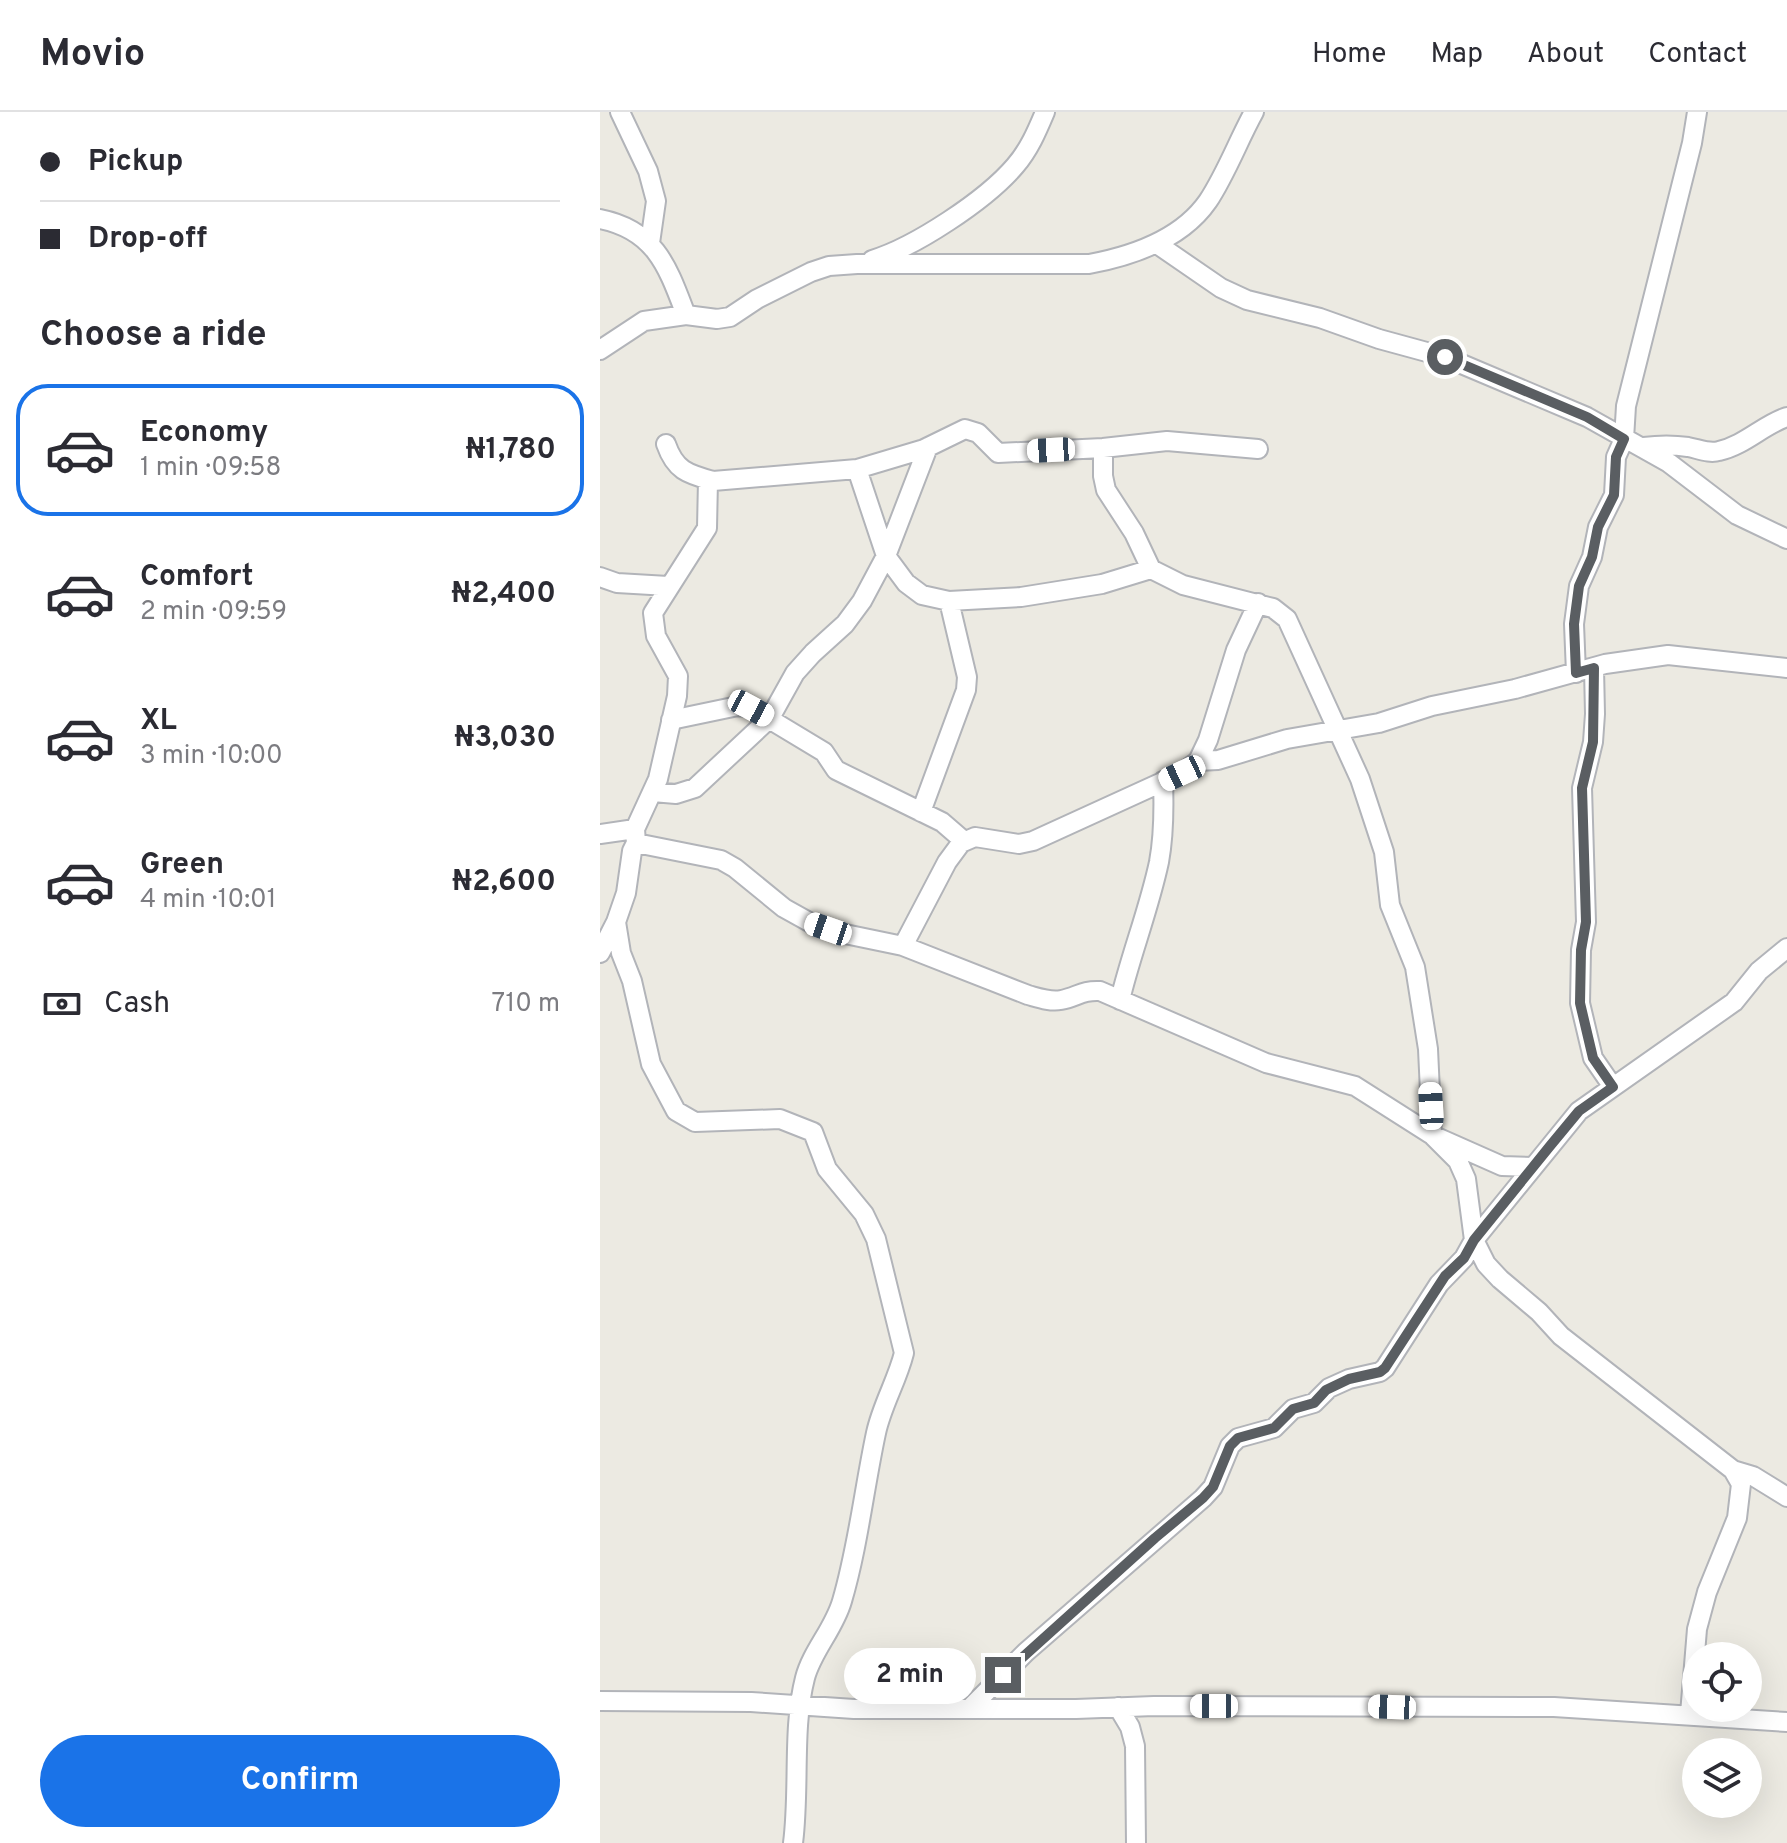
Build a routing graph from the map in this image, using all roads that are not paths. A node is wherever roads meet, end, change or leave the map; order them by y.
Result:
1 (620, 112) edge
2 (1045, 112) edge
3 (1254, 112) edge
4 (1697, 112) edge
5 (600, 219) edge
6 (650, 243) junction
7 (1157, 244) junction
8 (857, 264) junction
9 (686, 315) junction
10 (600, 350) edge
11 (1787, 417) edge
12 (1624, 439) junction
13 (666, 444) dead end
14 (928, 447) junction
15 (1644, 447) junction
16 (1103, 448) junction
17 (1258, 449) dead end
18 (857, 469) junction
19 (708, 480) junction
20 (1787, 539) edge
21 (886, 556) junction
22 (1151, 569) junction
23 (600, 577) edge
24 (668, 586) junction
25 (949, 601) junction
26 (1258, 603) junction
27 (1787, 668) edge
28 (1585, 670) junction
29 (770, 718) junction
30 (671, 720) junction
31 (1338, 731) junction
32 (1198, 761) junction
33 (1163, 781) junction
34 (653, 792) junction
35 (921, 812) junction
36 (600, 834) edge
37 (636, 836) junction
38 (964, 841) junction
39 (616, 922) junction
40 (903, 946) junction
41 (1787, 948) edge
42 (600, 953) edge
43 (1120, 1000) junction
44 (1613, 1087) junction
45 (1432, 1135) junction
46 (1533, 1167) junction
47 (1474, 1240) junction
48 (1733, 1470) junction
49 (1787, 1497) edge
50 (1696, 1642) edge
51 (600, 1701) edge
52 (800, 1705) junction
53 (1118, 1707) junction
54 (970, 1708) junction
55 (1682, 1714) edge
56 (1762, 1720) edge
57 (1787, 1722) edge
58 (793, 1843) edge
59 (1136, 1843) edge

1 - 6 street
2 - 8 street
3 - 7 street
4 - 12 street
5 - 6 street
6 - 9 street
7 - 8 street
7 - 12 street
8 - 9 street
9 - 10 street
11 - 15 street
12 - 15 street
12 - 28 street
13 - 19 street
14 - 16 street
14 - 18 street
14 - 21 street
15 - 20 street
16 - 17 street
16 - 22 street
18 - 19 street
18 - 21 street
19 - 24 street
21 - 25 street
21 - 29 street
22 - 25 street
22 - 26 street
23 - 24 street
24 - 30 street
25 - 35 street
26 - 31 street
26 - 32 street
27 - 28 street
28 - 31 street
28 - 44 street
29 - 30 street
29 - 34 street
29 - 35 street
30 - 34 street
31 - 32 street
31 - 45 street
32 - 33 street
33 - 38 street
33 - 43 street
34 - 37 street
35 - 38 street
36 - 37 street
37 - 39 street
37 - 40 street
38 - 40 street
39 - 42 street
39 - 52 street
40 - 43 street
41 - 44 street
43 - 45 street
44 - 46 street
45 - 46 street
45 - 47 street
46 - 47 street
47 - 48 street
47 - 54 street
48 - 49 street
48 - 50 street
51 - 52 street
52 - 54 street
52 - 58 street
53 - 54 street
53 - 55 street
53 - 59 street
56 - 57 street

